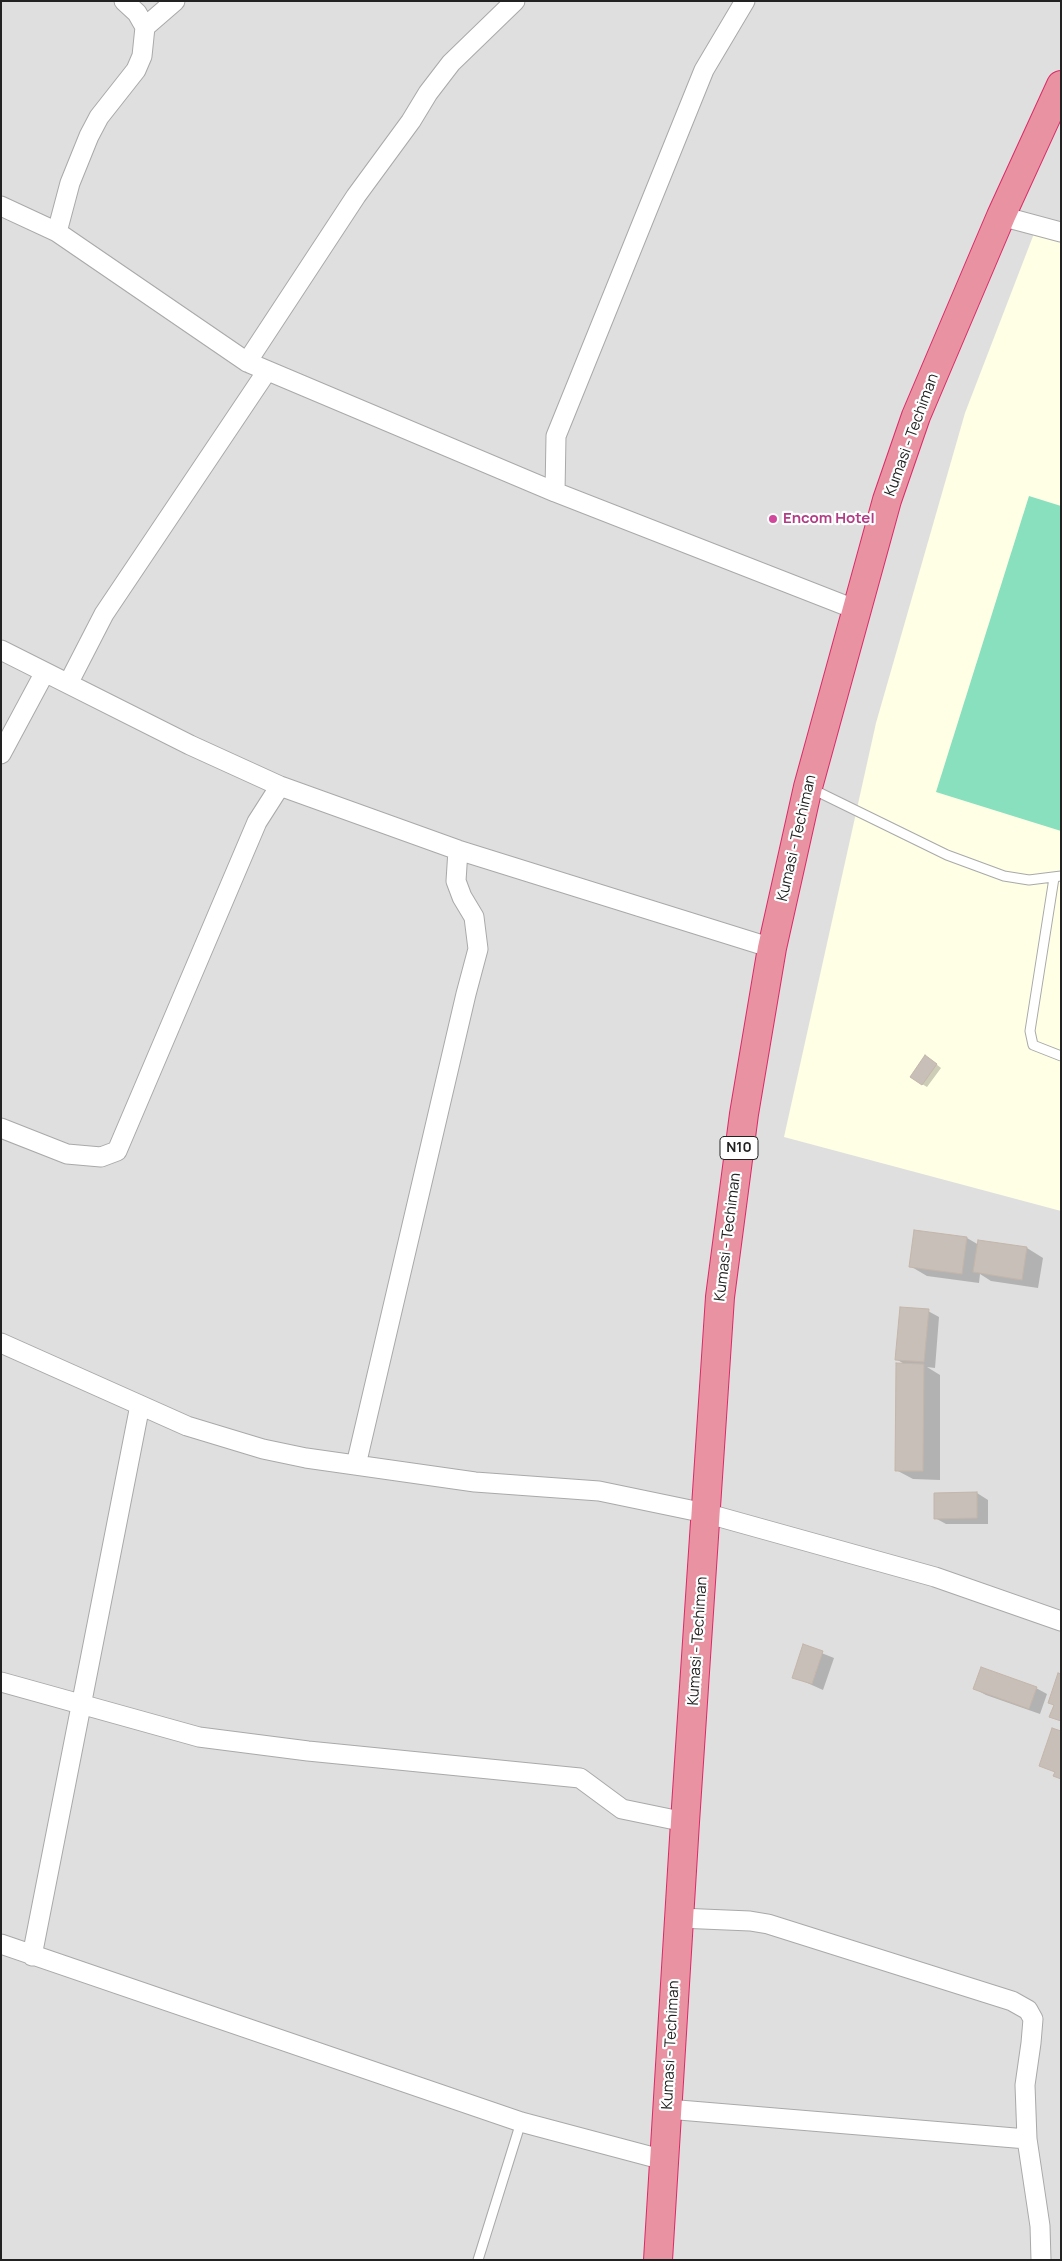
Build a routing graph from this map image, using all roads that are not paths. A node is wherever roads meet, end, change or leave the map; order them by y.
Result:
1 (124, 1) edge
2 (175, 1) edge
3 (515, 1) edge
4 (745, 1) edge
5 (145, 27) junction
6 (1061, 85) edge
7 (1, 206) edge
8 (1001, 216) junction
9 (57, 232) junction
10 (1061, 232) edge
11 (247, 362) junction
12 (267, 370) junction
13 (555, 492) junction
14 (857, 610) junction
15 (1, 650) edge
16 (45, 672) junction
17 (69, 682) junction
18 (1, 754) edge
19 (280, 786) junction
20 (808, 787) junction
21 (458, 850) junction
22 (1057, 877) edge
23 (772, 948) junction
24 (1061, 1056) edge
25 (1, 1128) edge
26 (1, 1343) edge
27 (140, 1405) junction
28 (356, 1465) junction
29 (705, 1513) junction
30 (1061, 1621) edge
31 (1, 1682) edge
32 (81, 1704) junction
33 (685, 1822) junction
34 (678, 1918) junction
35 (1, 1944) edge
36 (32, 1956) junction
37 (667, 2109) junction
38 (521, 2122) junction
39 (1027, 2139) junction
40 (664, 2160) junction
41 (478, 2260) edge
42 (658, 2260) edge
43 (1041, 2260) edge

1 - 5 street
2 - 5 street
3 - 11 street
4 - 13 street
5 - 9 street
6 - 8 highway, Kumasi - Techiman / N10
7 - 9 street
8 - 10 street
8 - 14 highway, Kumasi - Techiman / N10
9 - 11 street
11 - 12 street
12 - 13 street
12 - 17 street
13 - 14 street
14 - 20 highway, Kumasi - Techiman / N10
15 - 16 street
16 - 17 street
16 - 18 street
17 - 19 street
19 - 21 street
19 - 25 street
20 - 22 lane
20 - 23 highway, Kumasi - Techiman / N10
21 - 23 street
21 - 28 street
22 - 24 lane
23 - 29 highway, Kumasi - Techiman / N10
26 - 27 street
27 - 28 street
27 - 32 street
28 - 29 street
29 - 30 street
29 - 33 highway, Kumasi - Techiman / N10
31 - 32 street
32 - 33 street
32 - 36 street
33 - 34 highway, Kumasi - Techiman / N10
34 - 37 highway, Kumasi - Techiman / N10
34 - 39 street
35 - 36 street
36 - 38 street
37 - 39 street
37 - 40 highway, Kumasi - Techiman / N10
38 - 40 street
38 - 41 lane
39 - 43 street
40 - 42 highway, Kumasi - Techiman / N10

